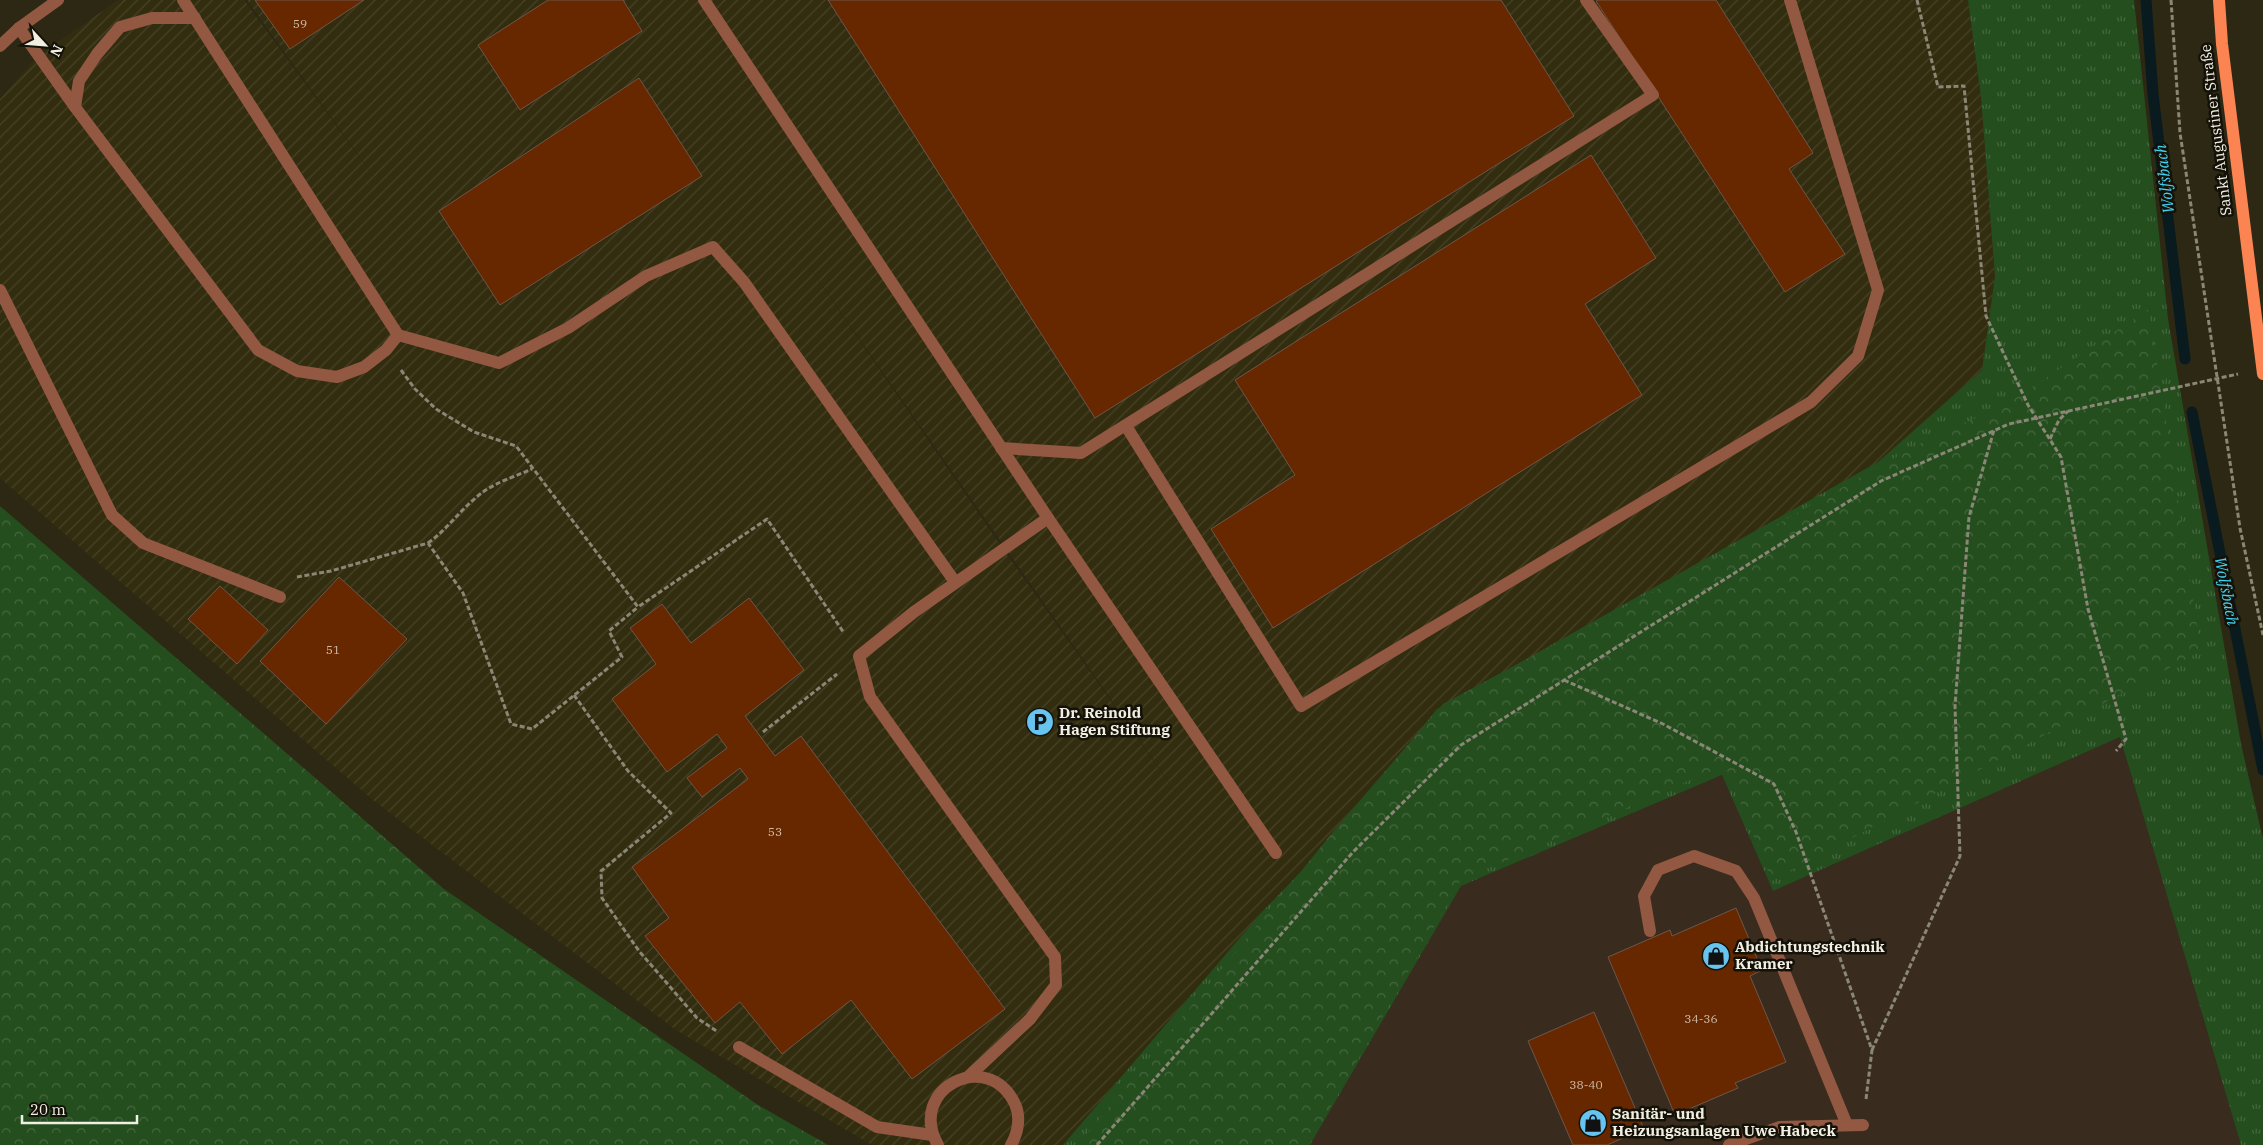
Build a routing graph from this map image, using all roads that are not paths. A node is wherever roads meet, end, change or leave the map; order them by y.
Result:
1 (58, 0) edge
2 (184, 0) edge
3 (704, 0) edge
4 (1586, 0) edge
5 (1790, 0) edge
6 (2219, 0) edge
7 (195, 18) junction
8 (19, 28) junction
9 (0, 46) edge
10 (75, 107) junction
11 (0, 290) edge
12 (398, 335) junction
13 (2262, 371) edge
14 (1126, 426) junction
15 (1001, 448) junction
16 (1048, 518) junction
17 (955, 582) junction
18 (280, 597) road end
19 (1276, 853) dead end
20 (1650, 931) dead end
21 (742, 1049) road end
22 (968, 1077) junction
23 (1862, 1124) road end
24 (1847, 1125) junction
25 (935, 1140) edge
26 (1011, 1145) edge
27 (1729, 1145) edge

1 - 8 street
2 - 7 street
3 - 15 street
4 - 14 street
5 - 14 street
6 - 13 main road, Sankt Augustiner Straße
7 - 10 street
7 - 12 street
8 - 9 street
8 - 10 street
10 - 12 street
11 - 18 street
12 - 17 street
14 - 15 street
15 - 16 street
16 - 17 street
16 - 19 street
17 - 22 street
20 - 24 street
21 - 25 street
22 - 25 street
22 - 26 street
23 - 24 street
24 - 27 street

